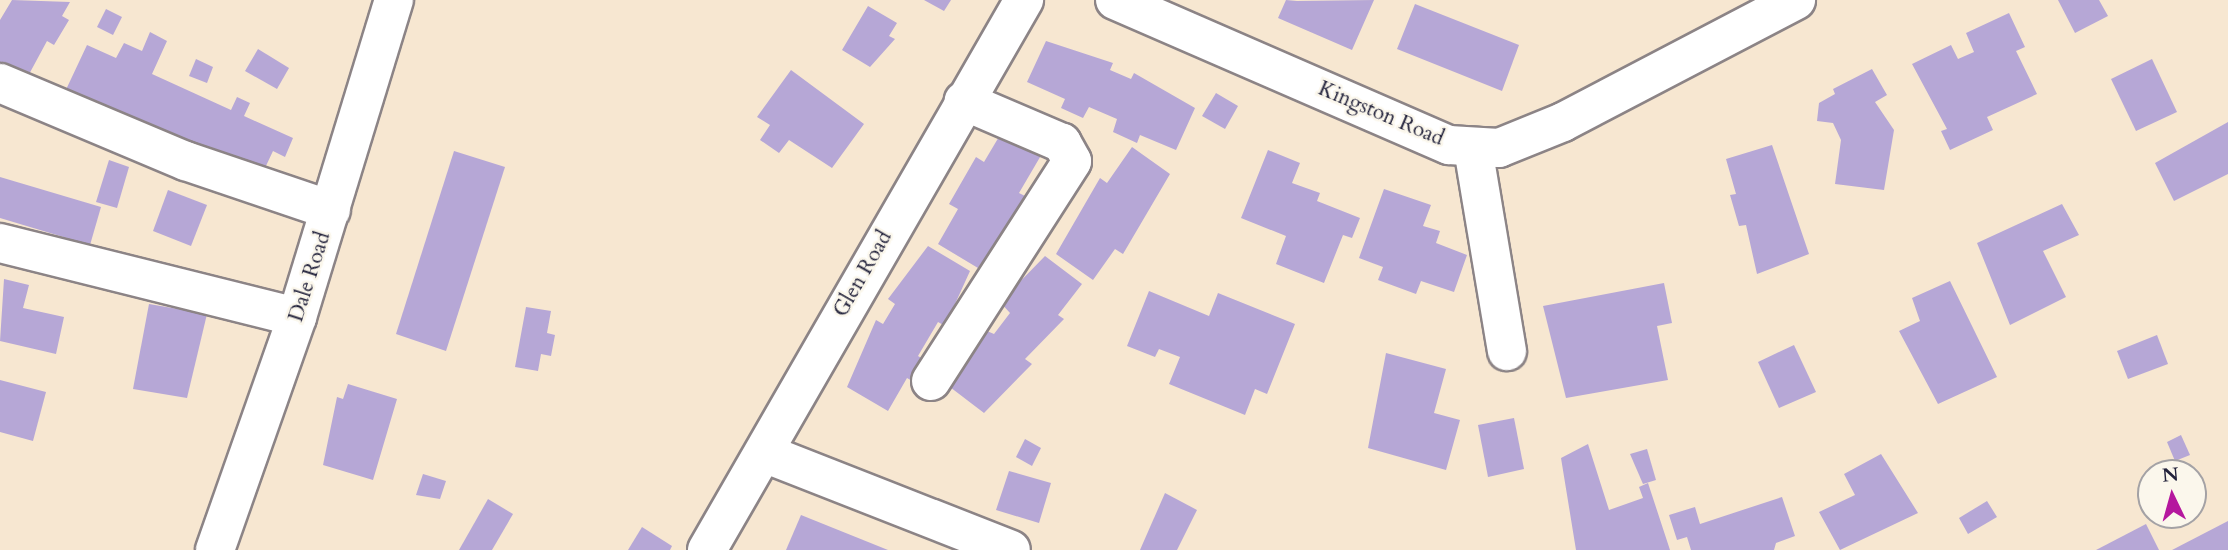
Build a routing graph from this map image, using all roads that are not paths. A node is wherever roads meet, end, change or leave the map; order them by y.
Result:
1 (394, 0) edge
2 (1024, 0) edge
3 (1115, 0) edge
4 (1796, 0) edge
5 (0, 83) edge
6 (964, 101) junction
7 (1473, 148) junction
8 (331, 210) junction
9 (0, 243) edge
10 (297, 317) junction
11 (1507, 351) dead end
12 (931, 381) dead end
13 (764, 453) junction
14 (215, 550) edge
15 (706, 550) edge
16 (1011, 550) edge

1 - 8 street, Dale Road
2 - 6 street, Glen Road
3 - 7 street, Kingston Road
4 - 7 street, Kingston Road
5 - 8 street
6 - 12 street
6 - 13 street, Glen Road
7 - 11 street
8 - 10 street, Dale Road
9 - 10 street
10 - 14 street, Dale Road
13 - 15 street, Glen Road
13 - 16 street

